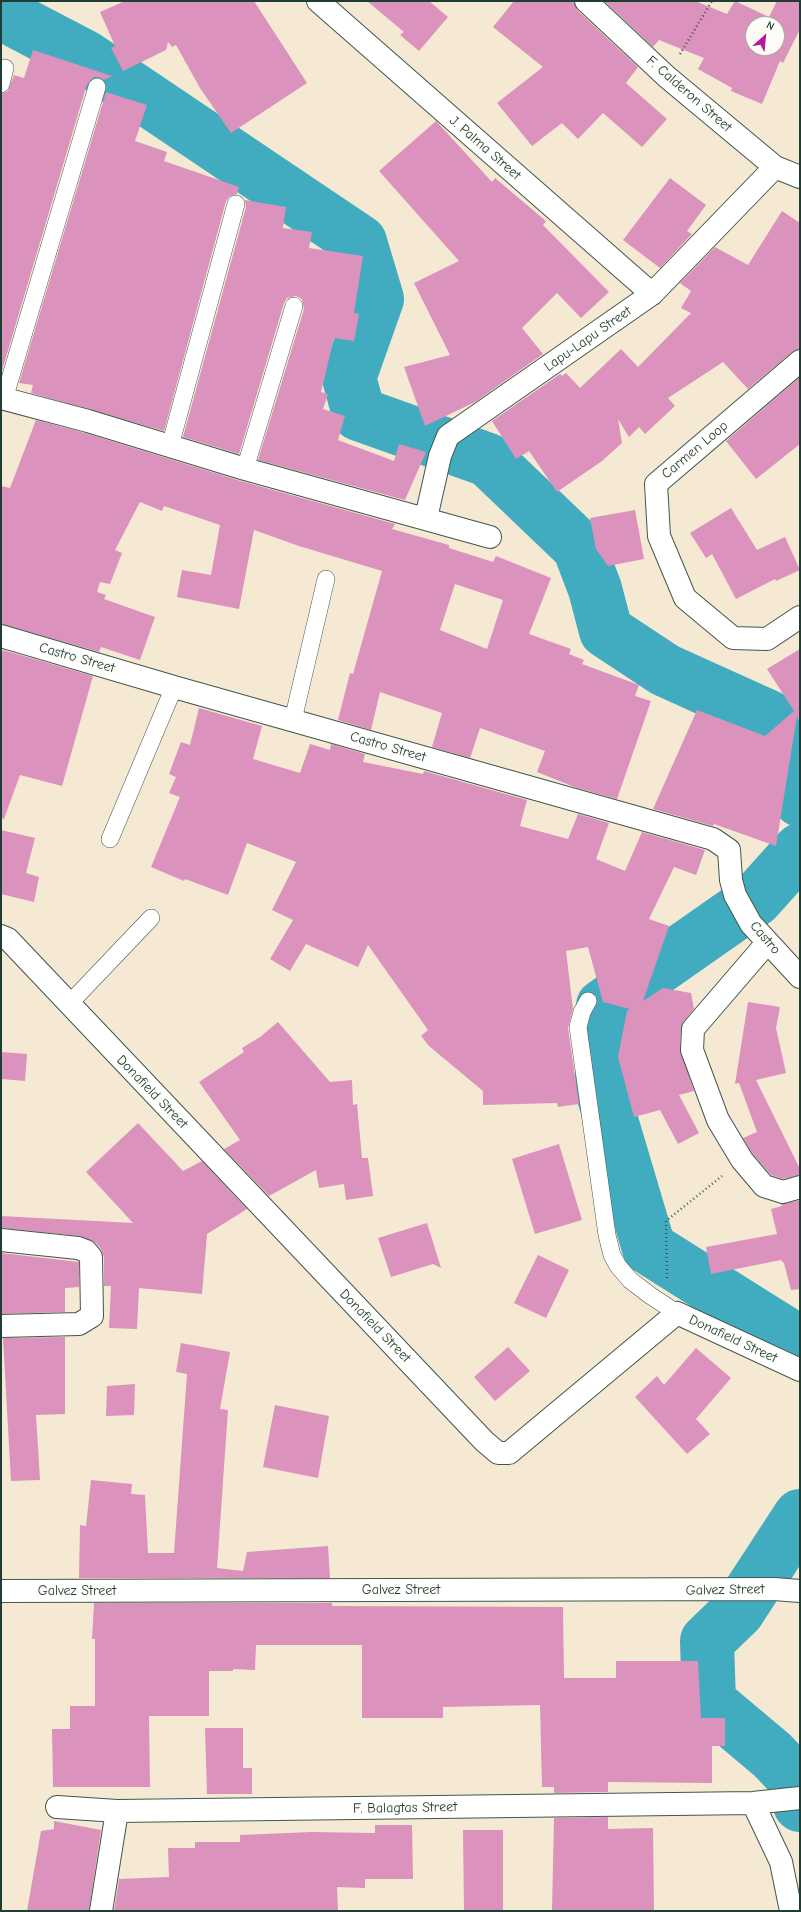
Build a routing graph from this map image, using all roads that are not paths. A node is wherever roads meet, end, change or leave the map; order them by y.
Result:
1 (318, 1) edge
2 (586, 1) edge
3 (97, 87) dead end
4 (775, 167) junction
5 (800, 177) edge
6 (236, 204) dead end
7 (652, 294) junction
8 (294, 306) dead end
9 (800, 361) edge
10 (2, 398) edge
11 (170, 446) junction
12 (245, 469) junction
13 (426, 518) junction
14 (490, 537) dead end
15 (326, 579) dead end
16 (800, 617) edge
17 (1, 636) edge
18 (174, 687) junction
19 (293, 720) junction
20 (110, 839) dead end
21 (735, 896) joint
22 (151, 918) dead end
23 (1, 936) edge
24 (767, 943) junction
25 (800, 976) edge
26 (588, 1001) dead end
27 (69, 1004) junction
28 (800, 1187) edge
29 (1, 1240) edge
30 (677, 1313) junction
31 (1, 1326) edge
32 (800, 1370) edge
33 (1, 1591) edge
34 (800, 1591) edge
35 (800, 1798) edge
36 (753, 1803) junction
37 (57, 1807) dead end
38 (117, 1812) junction
39 (101, 1911) edge
40 (791, 1911) edge

1 - 7 street, J. Palma Street
2 - 4 street, F. Calderon Street
3 - 10 lane
4 - 5 street, F. Calderon Street
4 - 7 street, Lapu-Lapu Street
6 - 11 lane
7 - 13 street, Lapu-Lapu Street
8 - 12 lane
9 - 16 street, Carmen Loop
10 - 11 street
11 - 12 street
12 - 13 street
13 - 14 street
15 - 19 lane
17 - 18 street, Castro Street
18 - 19 street, Castro Street
18 - 20 lane
19 - 21 street, Castro Street
21 - 24 street, Castro
22 - 27 lane
23 - 27 street, Donafield Street
24 - 25 street, Castro
24 - 28 street
26 - 30 lane
27 - 30 street, Donafield Street
29 - 31 street
30 - 32 street, Donafield Street
33 - 34 street, Galvez Street
35 - 36 street, F. Balagtas Street
36 - 38 street, F. Balagtas Street
36 - 40 street
37 - 38 street, F. Balagtas Street
38 - 39 street

